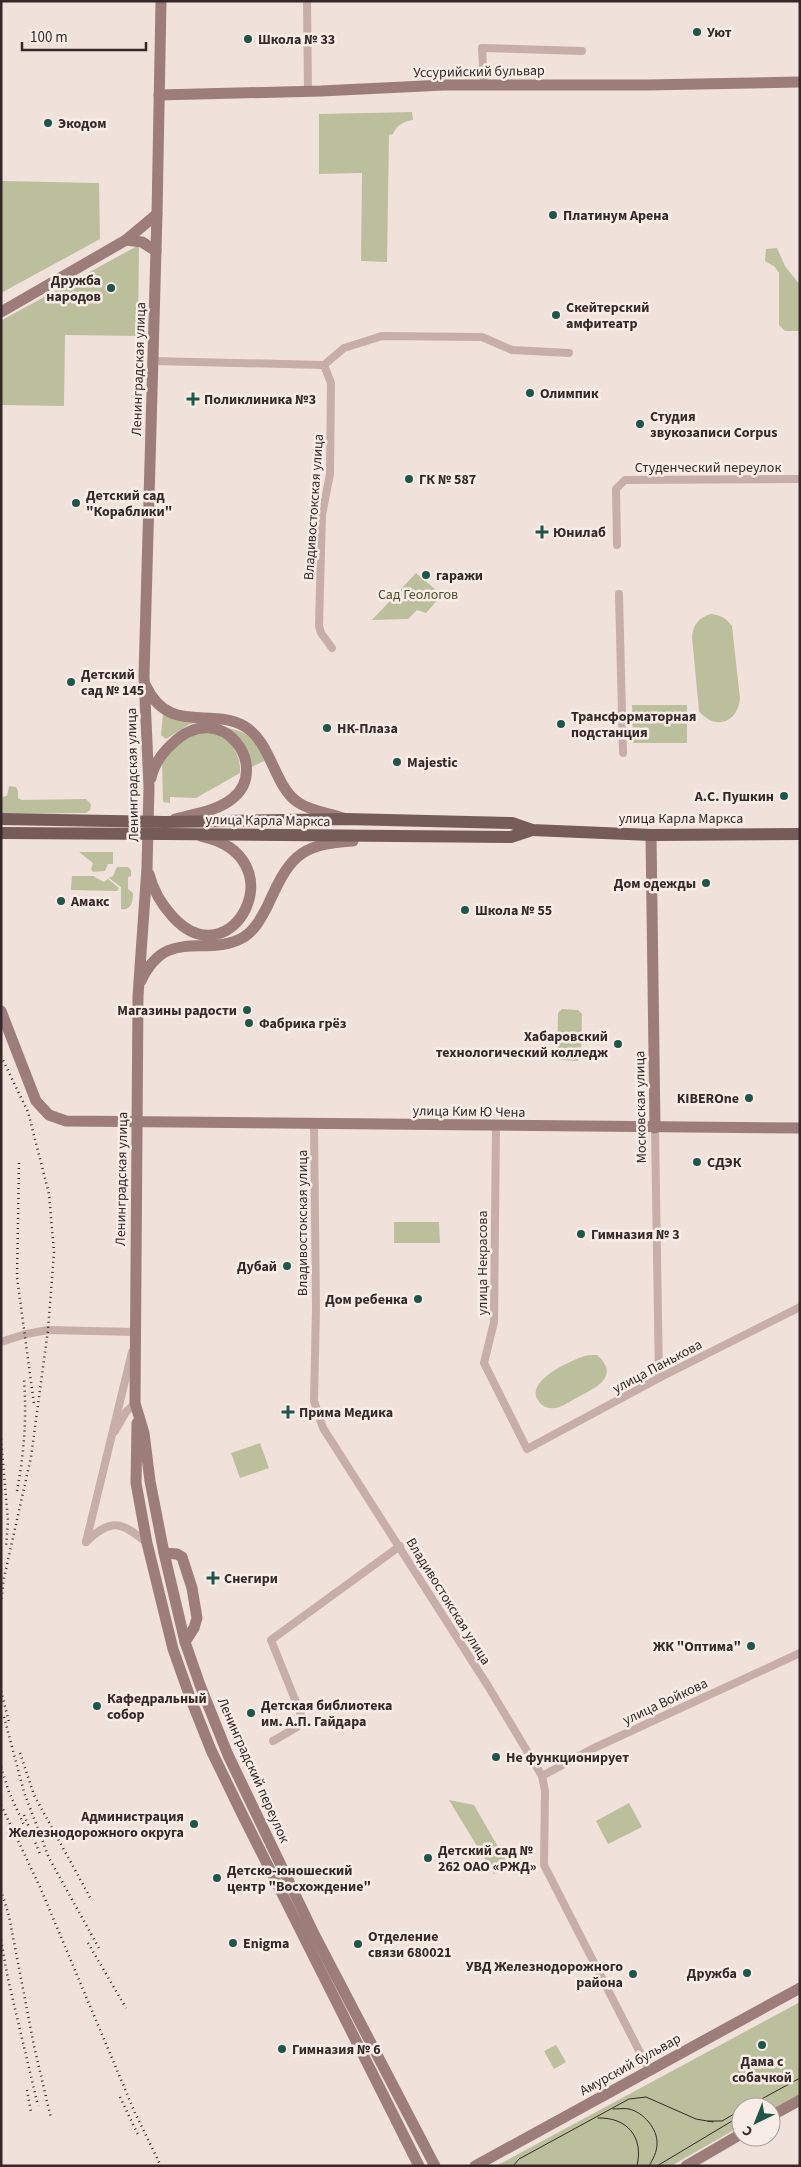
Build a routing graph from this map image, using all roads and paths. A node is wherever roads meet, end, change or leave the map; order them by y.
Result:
1 (161, 1) edge
2 (307, 1) edge
3 (582, 51) dead end
4 (800, 82) edge
5 (484, 85) junction
6 (308, 92) junction
7 (159, 95) junction
8 (157, 214) junction
9 (126, 240) junction
10 (156, 251) junction
11 (1, 312) edge
12 (568, 353) dead end
13 (153, 361) junction
14 (324, 365) junction
15 (800, 479) edge
16 (617, 546) dead end
17 (619, 594) dead end
18 (332, 648) dead end
19 (145, 680) junction
20 (200, 723) junction
21 (623, 752) dead end
22 (149, 787) junction
23 (1, 819) edge
24 (346, 819) junction
25 (164, 828) junction
26 (532, 830) junction
27 (3, 834) edge
28 (800, 834) edge
29 (652, 835) junction
30 (392, 837) junction
31 (147, 868) junction
32 (138, 990) junction
33 (1, 1011) edge
34 (137, 1122) junction
35 (314, 1124) junction
36 (496, 1126) junction
37 (655, 1128) junction
38 (800, 1128) edge
39 (800, 1307) edge
40 (135, 1336) junction
41 (1, 1342) edge
42 (659, 1378) junction
43 (135, 1403) junction
44 (137, 1416) junction
45 (111, 1440) junction
46 (527, 1449) joint
47 (147, 1543) junction
48 (400, 1546) junction
49 (164, 1553) junction
50 (185, 1642) junction
51 (800, 1653) edge
52 (273, 1741) dead end
53 (542, 1776) junction
54 (800, 1988) edge
55 (649, 2070) junction
56 (800, 2100) edge
57 (781, 2110) edge
58 (731, 2140) edge
59 (419, 2166) edge
60 (435, 2166) edge
61 (475, 2166) edge
62 (686, 2166) edge

1 - 7 main road, Ленинградская улица
2 - 6 street
3 - 5 street
4 - 5 main road, Уссурийский бульвар
5 - 6 main road, Уссурийский бульвар
6 - 7 main road, Уссурийский бульвар
7 - 8 main road, Ленинградская улица
8 - 9 main road
8 - 10 main road, Ленинградская улица
9 - 10 main road
9 - 11 main road
10 - 13 main road, Ленинградская улица
12 - 14 street
13 - 14 street
13 - 19 main road, Ленинградская улица
14 - 18 street, Владивостокская улица
15 - 16 street, Студенческий переулок
17 - 21 street
19 - 20 main road
19 - 22 main road, Ленинградская улица
20 - 22 main road
20 - 24 main road
20 - 25 main road
22 - 31 main road, Ленинградская улица
23 - 25 main road, bridge
24 - 25 main road, улица Карла Маркса
24 - 26 main road, улица Карла Маркса
25 - 27 main road, улица Карла Маркса, bridge
25 - 30 main road, улица Карла Маркса
25 - 31 main road
26 - 29 main road, улица Карла Маркса
26 - 30 main road, улица Карла Маркса
28 - 29 main road, улица Карла Маркса
29 - 37 main road, Московская улица
30 - 32 main road
31 - 32 main road, Ленинградская улица
32 - 34 main road, Ленинградская улица
33 - 34 main road, улица Ким Ю Чена
34 - 35 main road, улица Ким Ю Чена
34 - 40 main road, Ленинградская улица
35 - 36 main road, улица Ким Ю Чена
35 - 48 street, Владивостокская улица
36 - 37 main road, улица Ким Ю Чена
36 - 46 street, улица Некрасова
37 - 38 main road, улица Ким Ю Чена
37 - 42 street, Московская улица
39 - 42 street, улица Панькова
40 - 41 street
40 - 43 main road, Ленинградский переулок
40 - 45 street, Ленинградская улица
42 - 46 street, улица Панькова
43 - 44 main road, Ленинградский переулок
43 - 45 street
44 - 47 main road, Ленинградский переулок
44 - 49 main road, Ленинградский переулок
45 - 47 street, Ленинградская улица
47 - 59 main road, Ленинградский переулок
48 - 52 street
48 - 53 street, Владивостокская улица
49 - 50 main road, Ленинградский переулок
49 - 50 main road
50 - 60 main road, Ленинградский переулок
51 - 53 street, улица Войкова
53 - 55 street, Владивостокская улица
54 - 55 main road, Амурский бульвар
55 - 61 main road, Амурский бульвар
56 - 57 main road
58 - 62 main road

